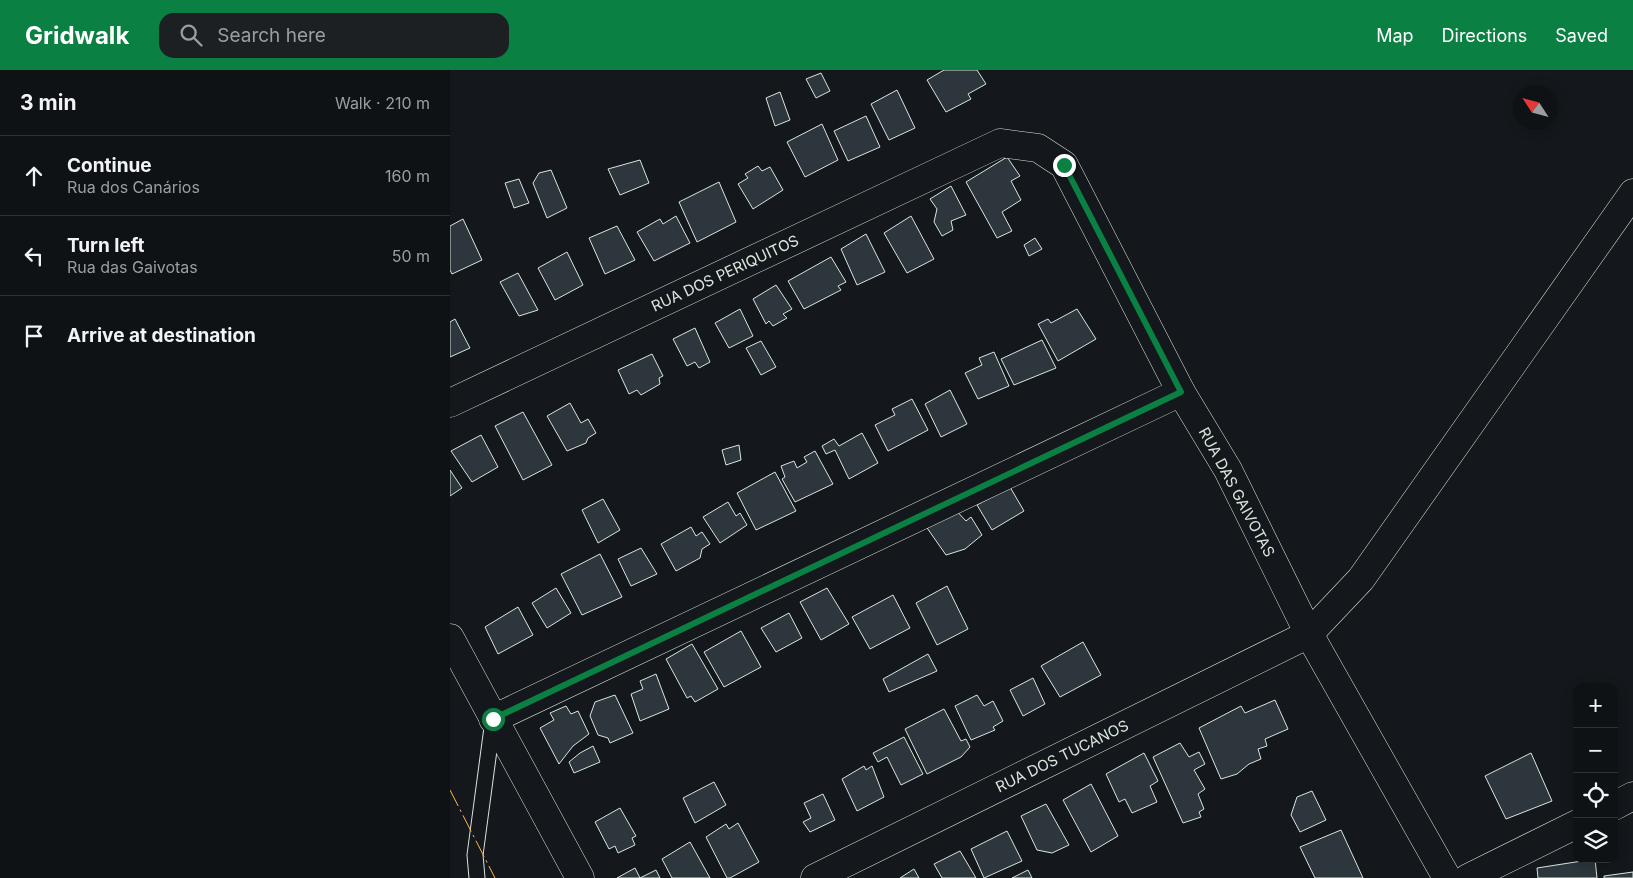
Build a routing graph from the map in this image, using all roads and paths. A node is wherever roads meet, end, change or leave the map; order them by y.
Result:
1 (1000, 143) joint
2 (1633, 193) edge
3 (1181, 392) junction
4 (450, 403) edge
5 (1309, 634) junction
6 (450, 638) edge
7 (493, 719) junction
8 (1633, 796) edge
9 (1618, 804) edge
10 (1573, 826) edge
11 (477, 878) edge
12 (580, 878) edge
13 (815, 878) edge
14 (1446, 878) edge
15 (1468, 878) edge

1 - 3 street, RUA DAS GAIVOTAS
1 - 4 street, RUA DOS PERIQUITOS
2 - 5 street
3 - 5 street, RUA DAS GAIVOTAS
3 - 7 street
5 - 13 street, RUA DOS TUCANOS
5 - 14 street, RUA DAS GAIVOTAS
6 - 7 street
7 - 11 lane
7 - 12 street
8 - 9 street
10 - 15 street

